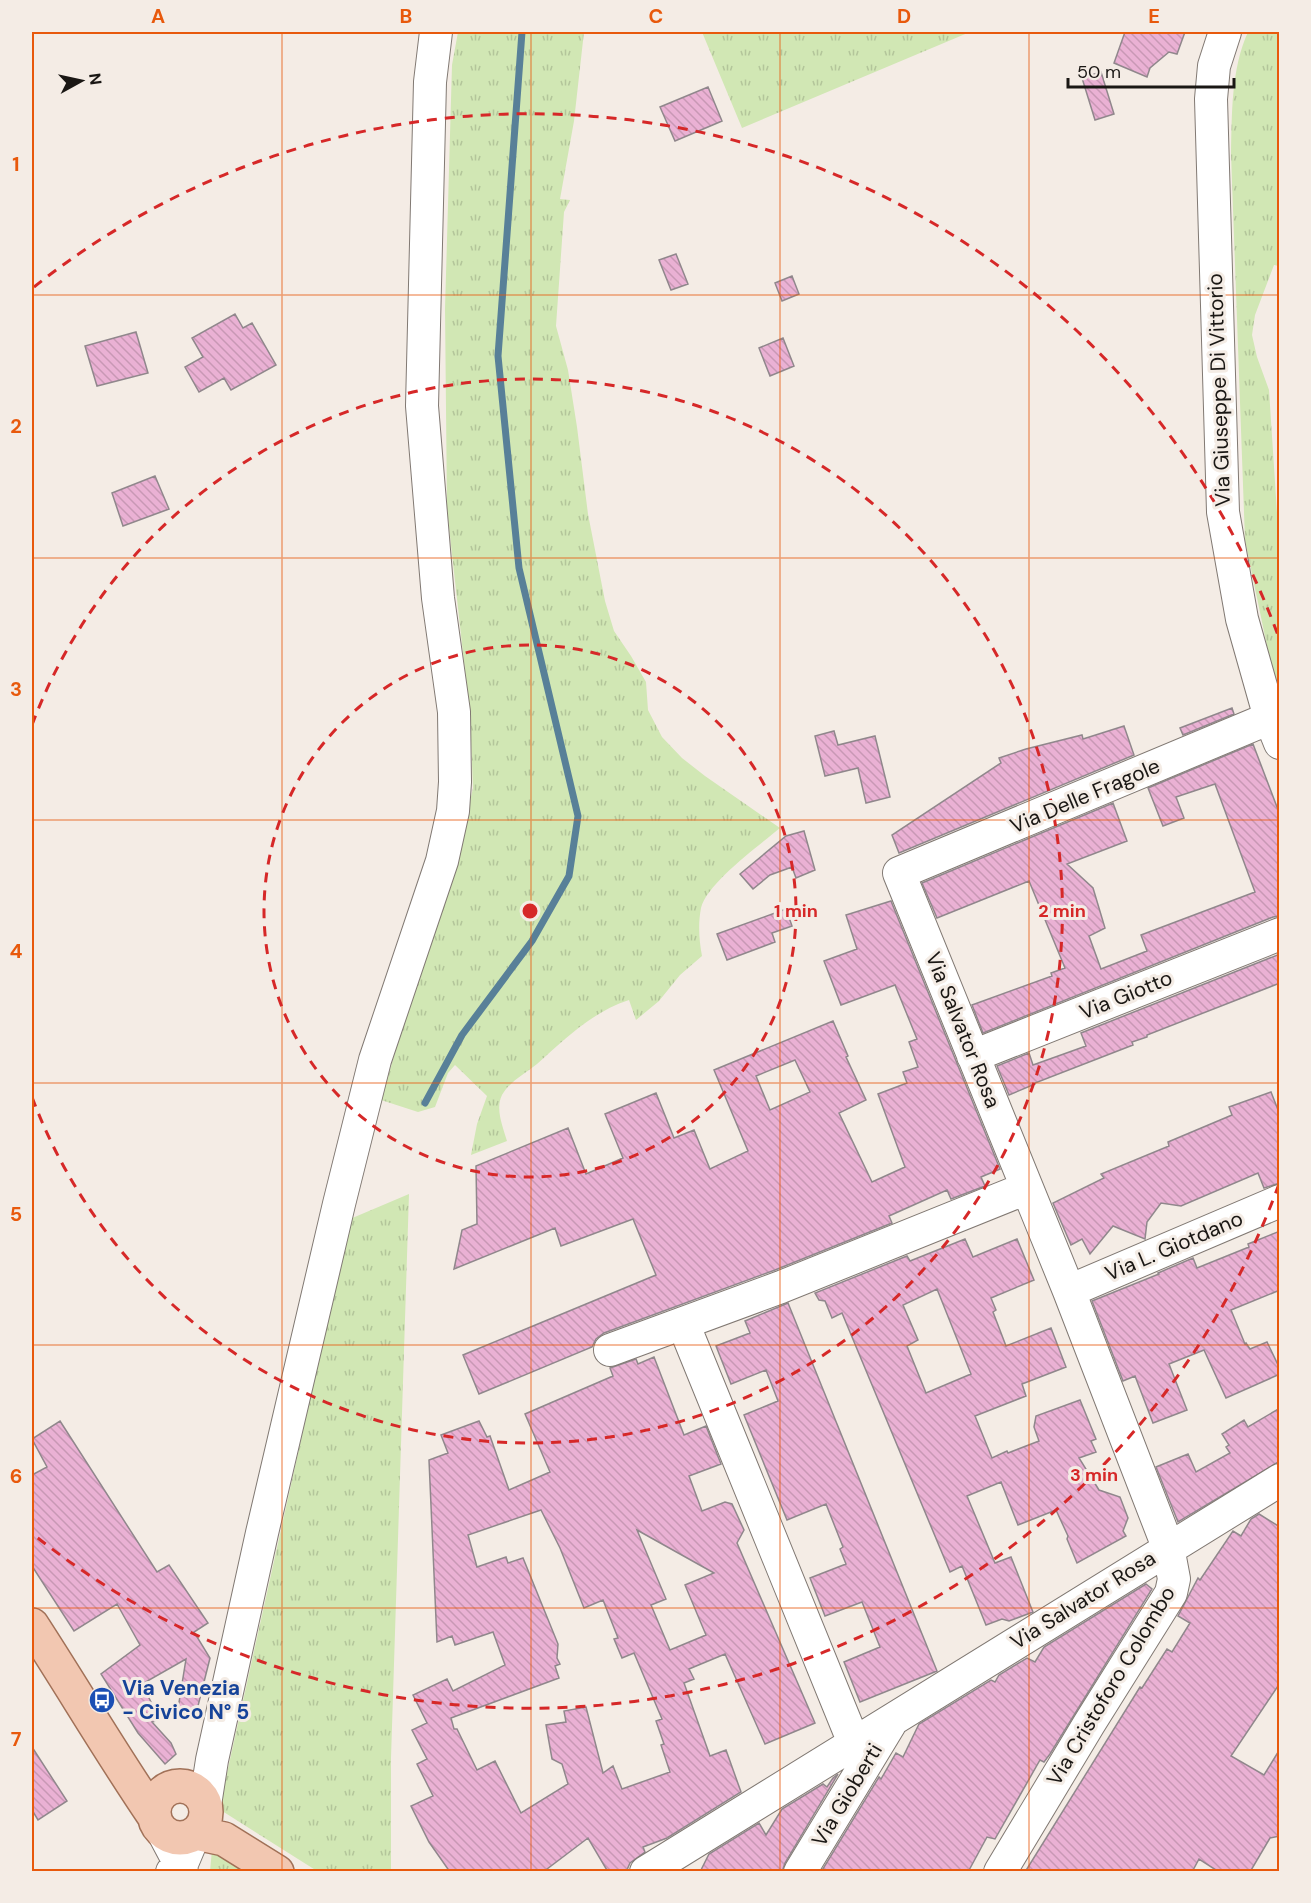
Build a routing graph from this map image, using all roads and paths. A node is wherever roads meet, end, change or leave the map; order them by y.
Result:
1 (436, 32) edge
2 (1225, 32) edge
3 (1275, 730) edge
4 (899, 873) joint
5 (1280, 933) edge
6 (973, 1056) junction
7 (1027, 1188) junction
8 (1280, 1201) edge
9 (1069, 1292) junction
10 (683, 1323) junction
11 (609, 1350) dead end
12 (1280, 1480) edge
13 (1168, 1547) junction
14 (32, 1625) edge
15 (894, 1718) junction
16 (854, 1743) junction
17 (190, 1816) junction
18 (178, 1870) edge
19 (277, 1872) edge
20 (646, 1872) edge
21 (800, 1872) edge
22 (1000, 1872) edge

1 - 17 street
2 - 3 street, Via Giuseppe Di Vittorio
3 - 4 street, Via Delle Fragole
4 - 6 street, Via Salvator Rosa
5 - 6 street, Via Giotto
6 - 7 street, Via Salvator Rosa
7 - 9 street, Via Salvator Rosa
7 - 10 street
8 - 9 street, Via L. Giotdano
9 - 13 street, Via Salvator Rosa
10 - 11 street
10 - 16 street
12 - 13 street
13 - 15 street, Via Salvator Rosa
13 - 22 street, Via Cristoforo Colombo
14 - 17 main road
15 - 16 street, Via Salvator Rosa
15 - 21 street, Via Gioberti
16 - 20 street, Via Salvator Rosa
17 - 18 street
17 - 19 main road

